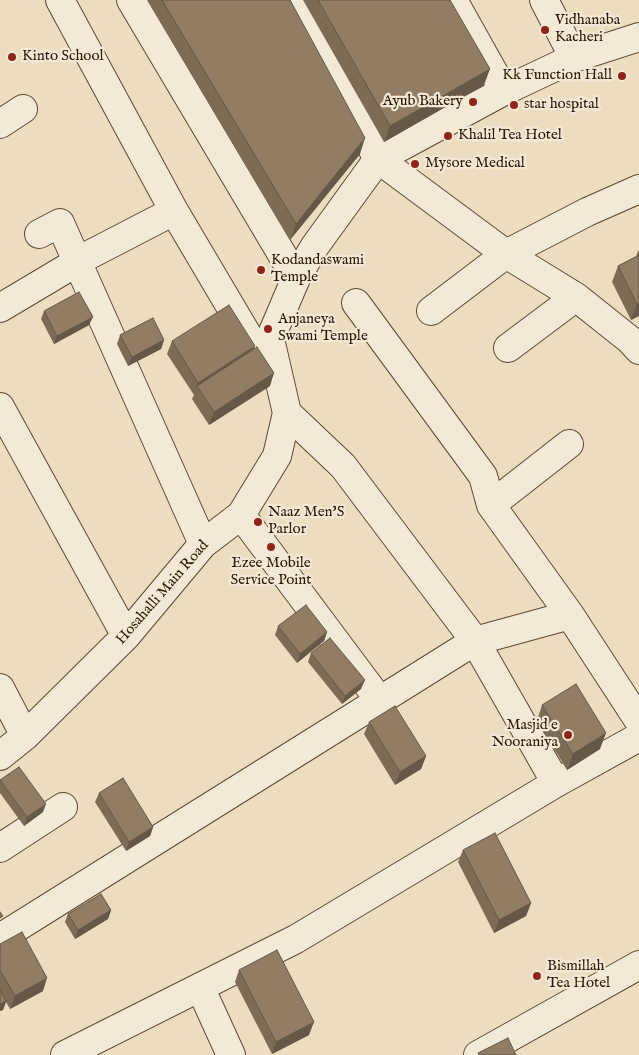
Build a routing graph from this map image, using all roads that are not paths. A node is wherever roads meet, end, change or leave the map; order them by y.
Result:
1 (60, 0) edge
2 (131, 0) edge
3 (291, 0) edge
4 (453, 0) edge
5 (544, 0) edge
6 (639, 37) edge
7 (574, 58) junction
8 (504, 90) junction
9 (23, 109) dead end
10 (0, 124) edge
11 (378, 159) junction
12 (639, 189) edge
13 (174, 211) junction
14 (39, 234) dead end
15 (506, 254) junction
16 (77, 262) junction
17 (296, 278) junction
18 (576, 297) junction
19 (356, 303) dead end
20 (0, 308) edge
21 (431, 311) dead end
22 (270, 339) junction
23 (636, 342) edge
24 (508, 348) dead end
25 (0, 407) edge
26 (287, 413) junction
27 (569, 444) dead end
28 (491, 504) junction
29 (241, 515) junction
30 (203, 544) junction
31 (570, 615) junction
32 (126, 636) junction
33 (475, 641) junction
34 (0, 688) edge
35 (380, 700) junction
36 (639, 721) edge
37 (24, 736) junction
38 (639, 737) edge
39 (0, 756) edge
40 (556, 783) junction
41 (63, 807) dead end
42 (0, 848) edge
43 (0, 938) edge
44 (639, 965) edge
45 (200, 987) junction
46 (64, 1055) edge
47 (231, 1055) edge
48 (478, 1055) edge

1 - 13 street
2 - 17 street
3 - 11 street
4 - 8 street
5 - 7 street
6 - 7 street
7 - 8 street
8 - 11 street
9 - 10 street
11 - 15 street
11 - 17 street
12 - 15 street
13 - 16 street
13 - 22 street
14 - 16 street
15 - 18 street
15 - 21 street
16 - 20 street
16 - 30 street
17 - 22 street
18 - 23 street
18 - 24 street
19 - 28 street
22 - 26 street, Hosahalli Main Road
25 - 32 street
26 - 29 street, Hosahalli Main Road
26 - 33 street
27 - 28 street
28 - 31 street
29 - 30 street, Hosahalli Main Road
29 - 35 street
30 - 32 street, Hosahalli Main Road
31 - 33 street
31 - 36 street
32 - 37 street, Hosahalli Main Road
33 - 35 street
33 - 40 street
34 - 37 street
35 - 43 street
37 - 39 street, Hosahalli Main Road
38 - 40 street
40 - 45 street
41 - 42 street
44 - 48 street
45 - 46 street
45 - 47 street

